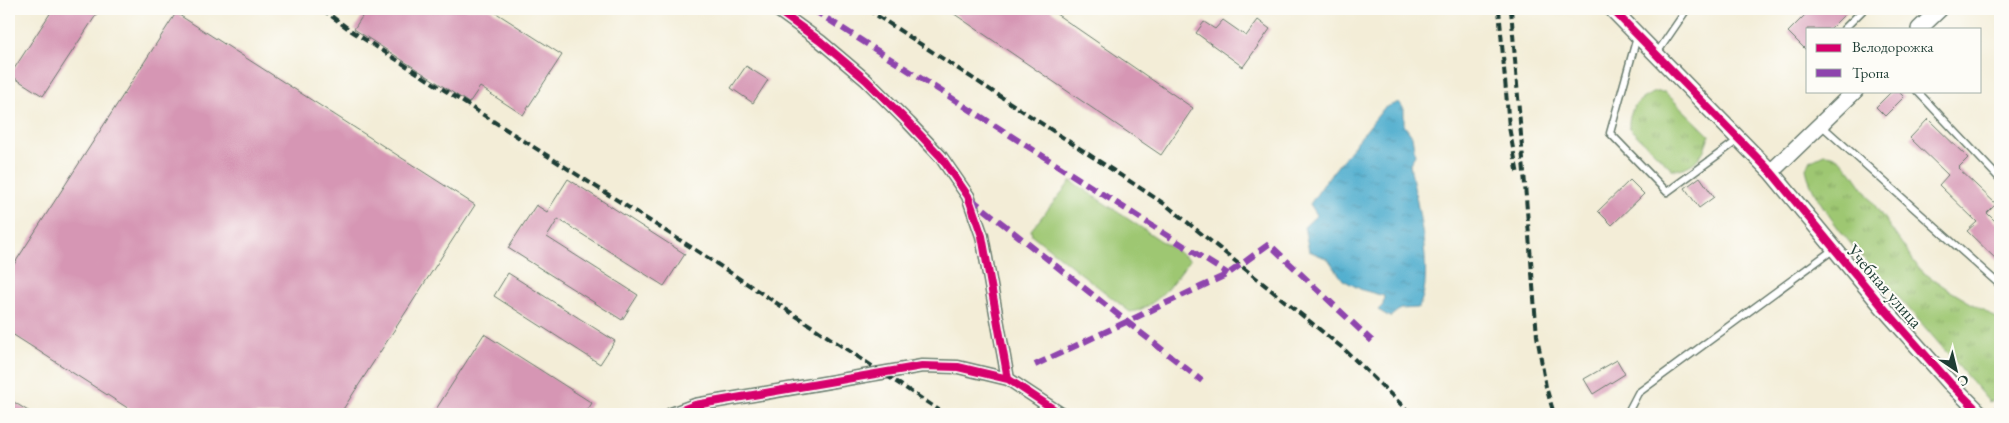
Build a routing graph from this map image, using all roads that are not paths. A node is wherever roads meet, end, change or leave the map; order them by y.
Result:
1 (776, 9) edge
2 (1612, 9) edge
3 (1687, 9) edge
4 (1864, 9) edge
5 (1940, 9) edge
6 (1845, 28) edge
7 (1921, 28) edge
8 (1638, 36) junction
9 (1656, 54) junction
10 (1854, 92) edge
11 (1918, 92) edge
12 (1821, 125) junction
13 (1739, 139) junction
14 (1771, 172) junction
15 (2000, 179) edge
16 (1834, 249) junction
17 (2000, 285) edge
18 (1008, 379) junction
19 (1042, 408) edge
20 (671, 414) edge
21 (1061, 414) edge
22 (1627, 414) edge
23 (1981, 414) edge

1 - 18 street
2 - 8 street, Учебная улица
3 - 9 lane
4 - 6 lane
5 - 7 street
8 - 9 street, Учебная улица
8 - 13 lane
9 - 13 street, Учебная улица
10 - 12 street
11 - 15 lane
12 - 14 street
12 - 17 lane
13 - 14 street, Учебная улица
14 - 16 street, Учебная улица
16 - 22 lane
16 - 23 street, Учебная улица
18 - 19 street
18 - 20 street
19 - 21 street

